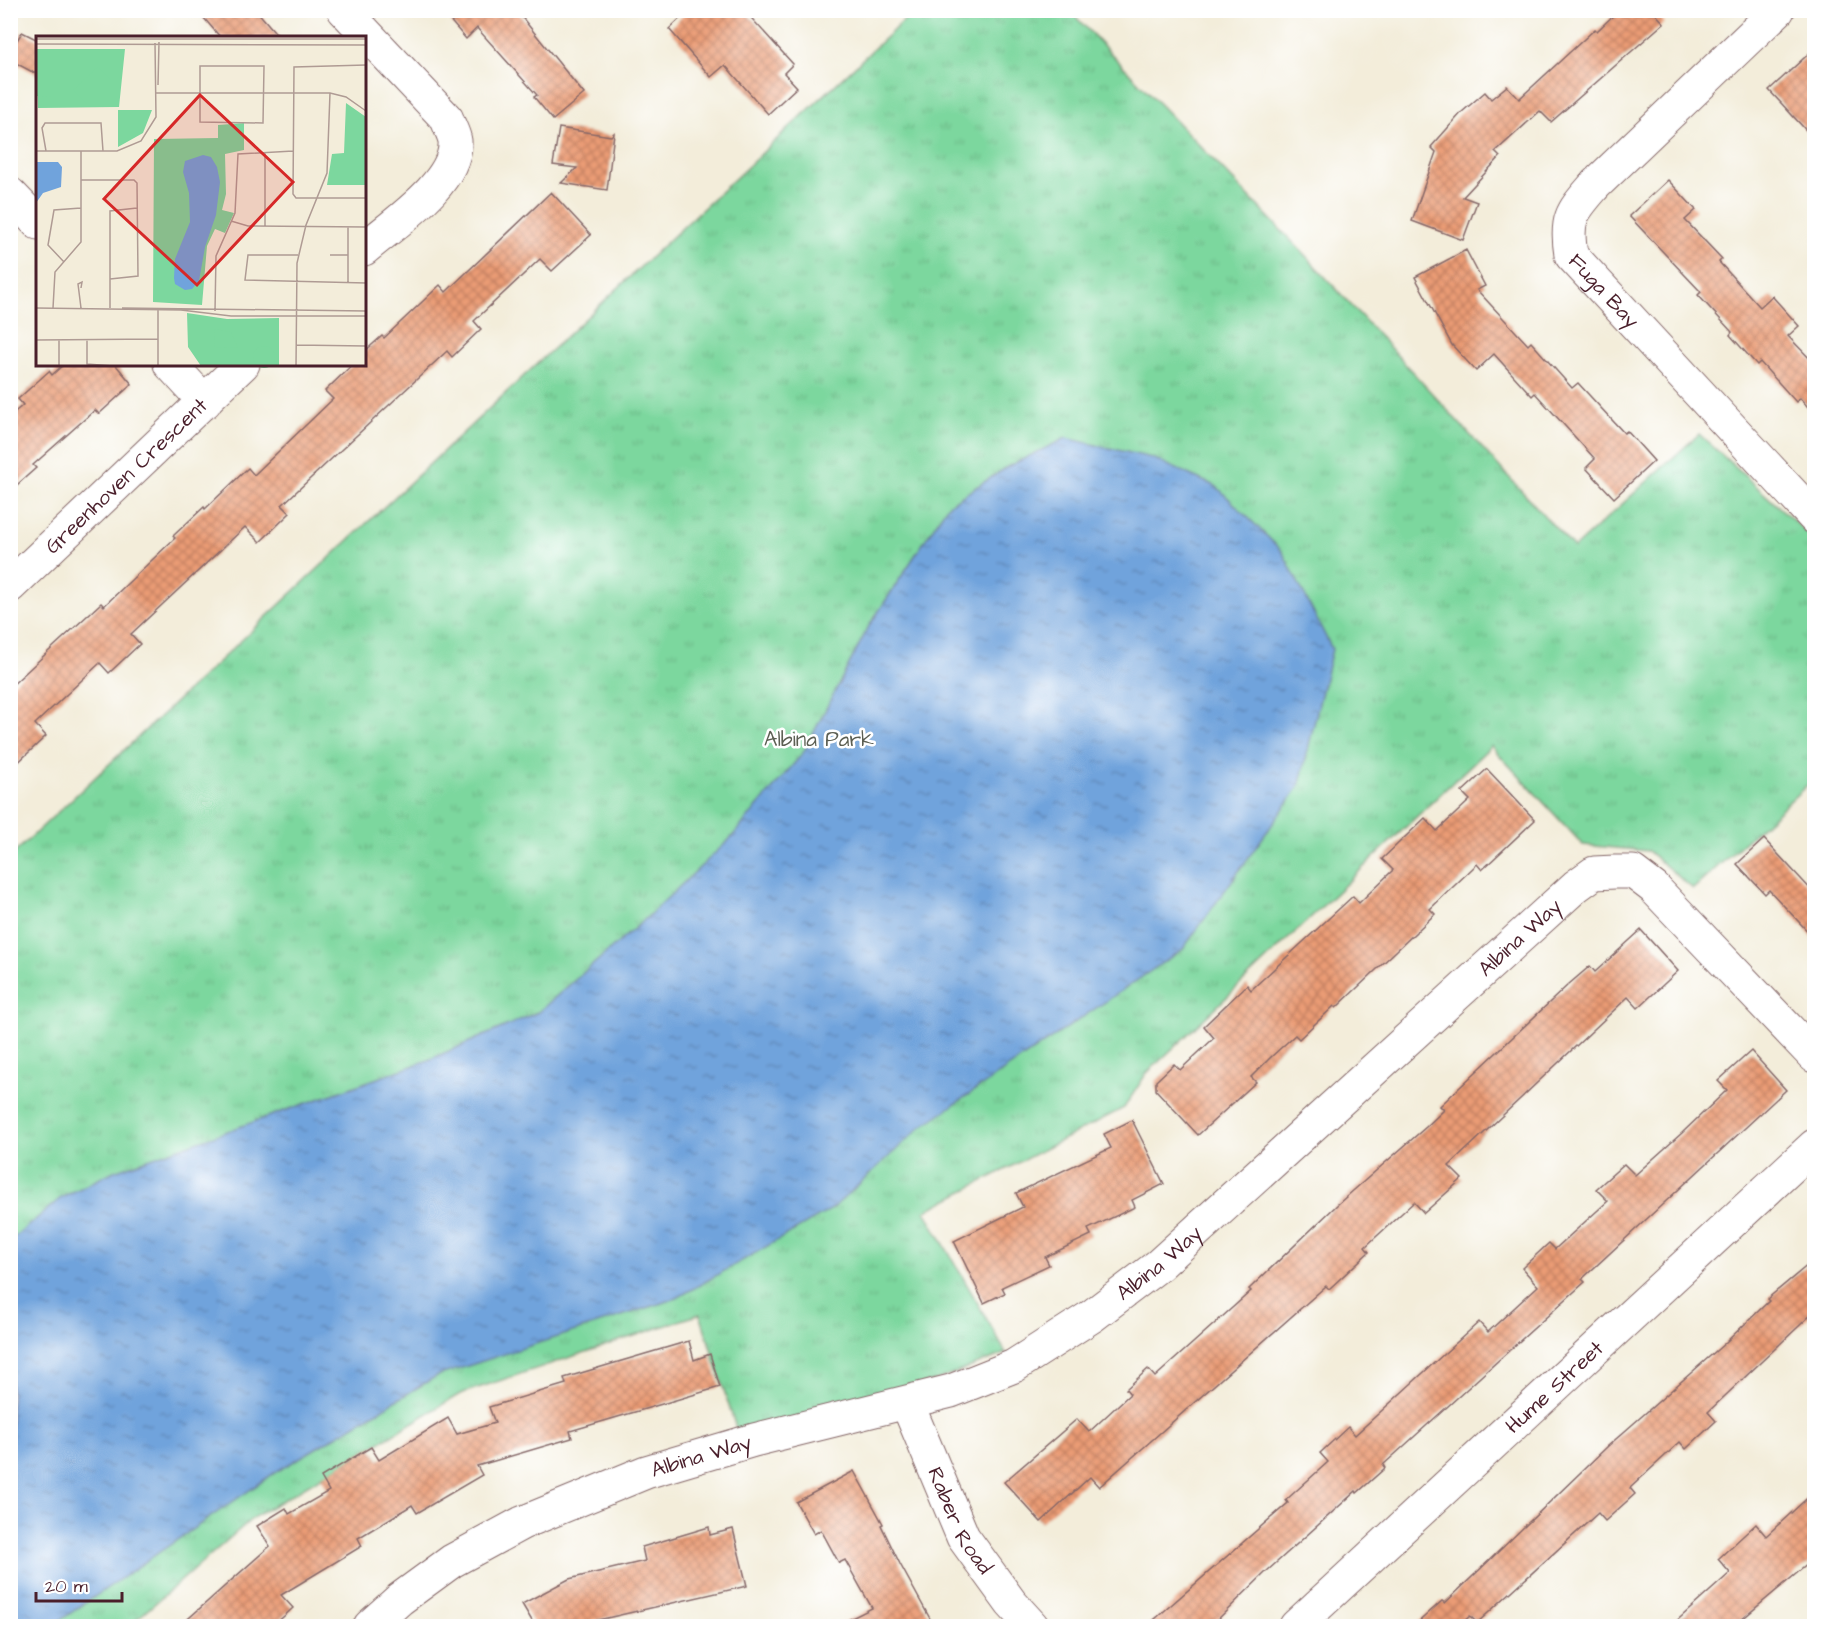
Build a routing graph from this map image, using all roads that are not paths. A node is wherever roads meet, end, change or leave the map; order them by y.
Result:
1 (344, 10) edge
2 (1778, 10) edge
3 (10, 194) edge
4 (36, 221) edge
5 (366, 247) edge
6 (172, 366) edge
7 (241, 366) edge
8 (205, 402) junction
9 (1815, 517) edge
10 (10, 586) edge
11 (1815, 1056) edge
12 (1815, 1146) edge
13 (907, 1403) junction
14 (370, 1626) edge
15 (1032, 1626) edge
16 (1296, 1626) edge

1 - 5 street
2 - 9 street, Fuga Bay
3 - 4 street
6 - 8 street
7 - 8 street, Greenhoven Crescent
8 - 10 street, Greenhoven Crescent
11 - 13 street, Albina Way
12 - 16 street, Hume Street
13 - 14 street, Albina Way
13 - 15 street, Raber Road

